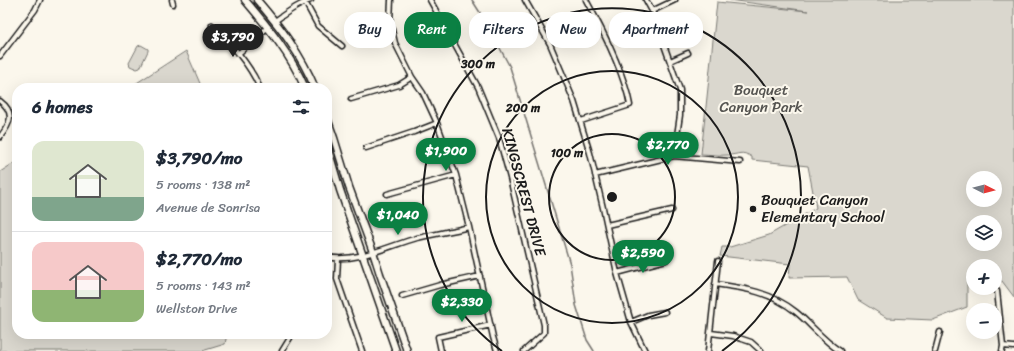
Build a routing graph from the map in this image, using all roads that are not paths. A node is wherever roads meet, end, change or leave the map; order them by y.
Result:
1 (40, 0) edge
2 (245, 0) edge
3 (257, 0) edge
4 (311, 0) edge
5 (391, 0) edge
6 (430, 0) edge
7 (525, 0) edge
8 (586, 0) edge
9 (646, 0) edge
10 (675, 0) edge
11 (305, 1) edge
12 (652, 12) joint
13 (275, 21) junction
14 (212, 25) dead end
15 (268, 27) junction
16 (342, 46) dead end
17 (665, 48) edge
18 (239, 53) junction
19 (688, 53) dead end
20 (0, 56) edge
21 (670, 61) junction
22 (412, 77) junction
23 (258, 83) edge
24 (302, 83) edge
25 (313, 83) edge
26 (351, 99) dead end
27 (0, 101) edge
28 (581, 121) junction
29 (437, 123) junction
30 (332, 132) edge
31 (0, 137) edge
32 (366, 148) dead end
33 (674, 156) junction
34 (740, 162) dead end
35 (332, 163) edge
36 (456, 175) junction
37 (595, 175) junction
38 (386, 194) dead end
39 (672, 210) dead end
40 (607, 225) junction
41 (469, 227) junction
42 (373, 252) junction
43 (363, 255) junction
44 (332, 258) edge
45 (338, 260) junction
46 (666, 260) dead end
47 (718, 261) dead end
48 (617, 273) junction
49 (480, 276) junction
50 (715, 284) junction
51 (997, 295) edge
52 (402, 296) dead end
53 (665, 312) dead end
54 (631, 322) junction
55 (491, 324) junction
56 (940, 332) dead end
57 (711, 333) junction
58 (289, 339) edge
59 (1014, 347) edge
60 (1003, 349) edge
61 (282, 351) edge
62 (362, 351) edge
63 (396, 351) edge
64 (407, 351) edge
65 (441, 351) edge
66 (497, 351) edge
67 (524, 351) edge
68 (644, 351) edge
69 (708, 351) edge
70 (761, 351) edge
71 (840, 351) edge
72 (935, 351) edge

1 - 20 street
2 - 15 main road
3 - 13 main road
4 - 11 street
5 - 22 street
6 - 67 street, KINGSCREST DRIVE
7 - 28 street
8 - 28 street
9 - 12 street
10 - 12 street
11 - 13 street
11 - 16 street
13 - 15 main road
13 - 25 main road
14 - 18 street
15 - 18 street
15 - 24 main road
17 - 21 street
18 - 23 street
19 - 21 street
21 - 33 street
22 - 26 street
22 - 29 street
27 - 31 street
28 - 37 street
29 - 32 street
29 - 36 street
30 - 42 main road
33 - 34 street
33 - 37 street
35 - 43 main road
36 - 38 street
36 - 41 street
37 - 40 street
39 - 40 street
40 - 48 street
41 - 42 street
41 - 49 street
42 - 43 street
42 - 64 main road
43 - 45 street
43 - 63 main road
44 - 45 street
45 - 62 street
46 - 48 street
47 - 50 street
48 - 54 street
49 - 52 street
49 - 55 street
50 - 57 street
50 - 71 street
51 - 60 street
53 - 54 street
54 - 68 street
55 - 65 street
55 - 66 street
56 - 72 street
57 - 69 street
57 - 70 street
58 - 61 street
59 - 60 street

